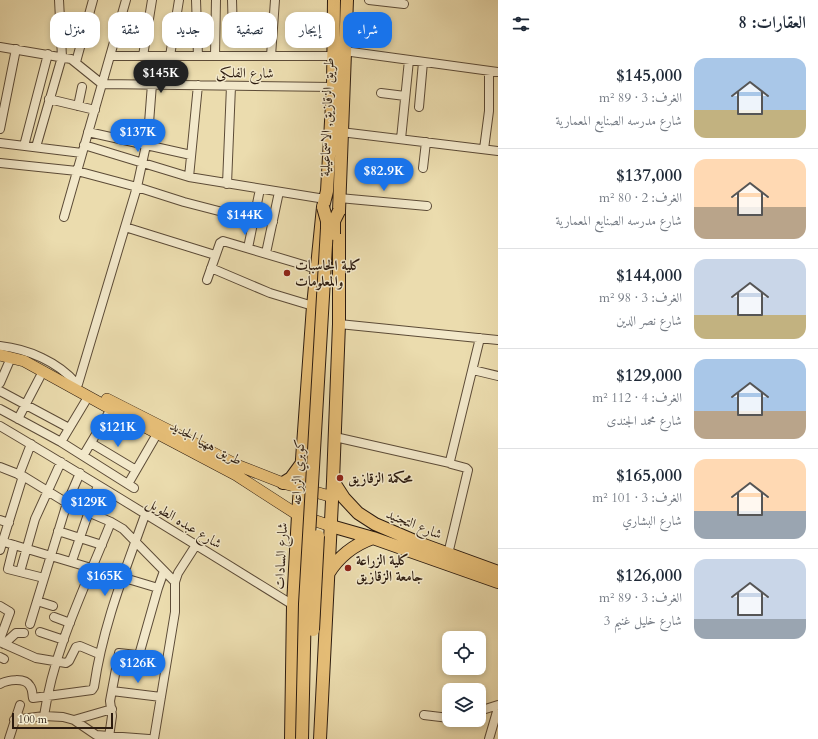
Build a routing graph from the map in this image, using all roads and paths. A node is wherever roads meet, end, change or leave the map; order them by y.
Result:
1 (58, 0) edge
2 (93, 0) edge
3 (126, 0) edge
4 (152, 0) edge
5 (179, 0) edge
6 (196, 0) edge
7 (216, 0) edge
8 (232, 0) edge
9 (275, 0) edge
10 (334, 0) edge
11 (347, 0) edge
12 (369, 0) edge
13 (404, 4) dead end
14 (232, 12) edge
15 (274, 12) edge
16 (0, 47) edge
17 (271, 48) edge
18 (16, 49) junction
19 (339, 53) junction
20 (48, 54) junction
21 (110, 56) junction
22 (143, 56) junction
23 (170, 56) junction
24 (198, 56) junction
25 (215, 56) junction
26 (271, 56) junction
27 (62, 57) junction
28 (409, 60) junction
29 (76, 62) junction
30 (423, 62) junction
31 (494, 72) edge
32 (102, 84) junction
33 (152, 84) junction
34 (198, 85) junction
35 (231, 86) junction
36 (82, 87) dead end
37 (333, 87) junction
38 (381, 93) dead end
39 (405, 96) junction
40 (49, 99) junction
41 (78, 106) junction
42 (419, 107) dead end
43 (94, 110) junction
44 (0, 130) edge
45 (88, 132) junction
46 (341, 132) junction
47 (401, 139) junction
48 (426, 142) junction
49 (0, 143) edge
50 (146, 145) junction
51 (24, 146) junction
52 (36, 147) junction
53 (83, 149) junction
54 (484, 149) junction
55 (498, 151) edge
56 (191, 155) junction
57 (0, 163) edge
58 (142, 164) junction
59 (422, 168) dead end
60 (77, 171) junction
61 (189, 177) junction
62 (227, 184) junction
63 (137, 187) junction
64 (260, 189) junction
65 (279, 192) junction
66 (339, 198) junction
67 (324, 203) junction
68 (427, 206) dead end
69 (339, 211) junction
70 (64, 217) dead end
71 (254, 219) junction
72 (273, 222) junction
73 (125, 227) junction
74 (248, 248) junction
75 (266, 253) junction
76 (215, 255) junction
77 (211, 268) junction
78 (317, 268) junction
79 (208, 280) dead end
80 (313, 306) junction
81 (339, 324) junction
82 (480, 338) junction
83 (498, 340) edge
84 (0, 346) edge
85 (0, 349) edge
86 (0, 356) edge
87 (10, 360) junction
88 (473, 370) junction
89 (46, 372) junction
90 (498, 376) edge
91 (0, 383) edge
92 (76, 385) junction
93 (0, 391) edge
94 (88, 397) junction
95 (25, 405) junction
96 (0, 409) edge
97 (110, 409) junction
98 (18, 419) junction
99 (0, 426) edge
100 (69, 428) junction
101 (157, 434) junction
102 (335, 437) junction
103 (61, 442) junction
104 (90, 443) junction
105 (31, 444) junction
106 (83, 456) junction
107 (61, 462) junction
108 (302, 462) junction
109 (450, 463) junction
110 (0, 467) edge
111 (136, 470) junction
112 (80, 473) junction
113 (21, 476) junction
114 (334, 481) junction
115 (283, 483) junction
116 (98, 485) junction
117 (300, 488) junction
118 (46, 491) junction
119 (333, 496) junction
120 (67, 503) junction
121 (88, 513) junction
122 (298, 515) junction
123 (145, 516) junction
124 (366, 518) junction
125 (0, 520) edge
126 (111, 522) junction
127 (9, 523) junction
128 (331, 526) junction
129 (58, 531) junction
130 (360, 534) junction
131 (80, 538) junction
132 (373, 538) junction
133 (136, 540) junction
134 (4, 542) junction
135 (14, 544) junction
136 (102, 545) junction
137 (196, 545) junction
138 (26, 548) junction
139 (0, 550) edge
140 (448, 554) junction
141 (50, 555) junction
142 (72, 561) junction
143 (93, 567) junction
144 (164, 571) junction
145 (20, 572) junction
146 (498, 572) edge
147 (327, 575) junction
148 (122, 577) junction
149 (44, 578) junction
150 (175, 582) junction
151 (498, 582) edge
152 (158, 588) junction
153 (37, 600) junction
154 (293, 605) junction
155 (0, 606) edge
156 (53, 606) dead end
157 (54, 616) dead end
158 (30, 624) dead end
159 (70, 624) junction
160 (40, 632) dead end
161 (24, 633) dead end
162 (1, 638) edge
163 (64, 640) junction
164 (99, 654) junction
165 (57, 661) junction
166 (0, 684) edge
167 (112, 691) junction
168 (47, 697) junction
169 (161, 697) junction
170 (20, 705) dead end
171 (498, 705) edge
172 (498, 708) edge
173 (112, 709) junction
174 (486, 709) edge
175 (424, 714) dead end
176 (44, 716) junction
177 (442, 717) edge
178 (14, 720) junction
179 (74, 720) junction
180 (109, 737) junction
181 (9, 739) edge
182 (148, 739) edge
183 (154, 739) edge
184 (291, 739) edge
185 (302, 739) edge
186 (310, 739) edge
187 (320, 739) edge
188 (489, 739) edge

1 - 27 street
2 - 29 street
3 - 21 street
4 - 22 street
5 - 23 street
6 - 24 street
7 - 25 street
8 - 14 street
9 - 15 street
10 - 19 highway, طريق الزقازيق, الاسماعيلية
11 - 19 highway, طريق الزقازيق, الاسماعيلية
12 - 13 street
16 - 18 street
17 - 26 street
18 - 20 street
18 - 44 street
19 - 26 street
19 - 28 street
19 - 37 highway, طريق الزقازيق, الاسماعيلية
19 - 46 highway, طريق الزقازيق, الاسماعيلية
20 - 27 street
20 - 51 street
21 - 22 street
21 - 32 street
22 - 23 street
23 - 24 street
24 - 25 street
25 - 26 street
27 - 29 street
27 - 40 street
28 - 30 street
28 - 39 street
29 - 32 street
30 - 31 street
30 - 42 street
31 - 54 street
32 - 33 street, شارع الفلكى
32 - 43 street
33 - 34 street, شارع الفلكى
33 - 50 street
34 - 35 street, شارع الفلكى
34 - 56 street
35 - 37 street, شارع الفلكى
35 - 62 street
36 - 41 street
37 - 67 highway, طريق الزقازيق, الاسماعيلية
38 - 39 street
39 - 47 street
40 - 41 street
40 - 52 street
41 - 43 street
43 - 45 street
45 - 50 street
45 - 53 street
46 - 47 street
46 - 66 highway, طريق الزقازيق, الاسماعيلية
47 - 48 street
48 - 54 street
48 - 59 street
49 - 51 street
50 - 56 street
50 - 58 street
51 - 52 street
52 - 53 street
53 - 58 street
53 - 60 street
54 - 55 street
56 - 61 street
57 - 60 street
58 - 61 street
58 - 63 street
60 - 63 street
60 - 70 street
61 - 62 street
62 - 64 street
63 - 71 street
63 - 73 street
64 - 65 street
64 - 71 street
65 - 67 street
65 - 72 street
66 - 68 street
66 - 69 highway, طريق الزقازيق, الاسماعيلية
67 - 78 highway, شارع السادات
67 - 185 highway, كوبري الزراعه, bridge
69 - 81 highway
69 - 186 highway, كوبري الزراعه, bridge
71 - 72 street
71 - 74 street
72 - 75 street
73 - 76 street
73 - 92 street
74 - 75 street
74 - 76 street
75 - 78 street
76 - 77 street
77 - 79 street
77 - 80 street
78 - 80 highway, شارع السادات
80 - 108 highway, شارع السادات
81 - 82 street
81 - 102 highway
82 - 83 street
82 - 88 street
84 - 92 street, طريق ههيا الجديد
85 - 89 main road
86 - 87 street
86 - 89 main road
87 - 89 street
87 - 91 street
88 - 90 street
88 - 109 street
89 - 92 main road
89 - 95 street
92 - 94 main road, طريق ههيا الجديد
92 - 115 main road, طريق ههيا الجديد
93 - 95 street
94 - 97 main road, طريق ههيا الجديد
94 - 100 street
95 - 98 street
95 - 100 street
96 - 98 street
97 - 101 main road, طريق ههيا الجديد
97 - 104 street
98 - 103 street
99 - 105 street, شارع عبده الطويل
100 - 103 street
101 - 111 street
101 - 122 main road, طريق ههيا الجديد
102 - 109 street
102 - 114 highway
103 - 106 street
104 - 106 street
104 - 111 street
105 - 107 street, شارع عبده الطويل
105 - 113 street
106 - 111 street
107 - 112 street, شارع عبده الطويل
107 - 118 street
108 - 115 highway
108 - 117 highway, شارع السادات
109 - 140 street
110 - 113 street
112 - 116 street, شارع عبده الطويل
112 - 120 street
113 - 118 street
113 - 127 street
114 - 119 highway
114 - 124 highway, شارع التجنيد
115 - 117 main road, طريق ههيا الجديد
116 - 121 street
116 - 123 street, شارع عبده الطويل
117 - 119 main road, طريق ههيا الجديد
117 - 122 highway, شارع السادات
118 - 120 street
118 - 138 street
119 - 128 highway
120 - 121 street
120 - 129 street
121 - 126 street
121 - 131 street
122 - 128 main road, طريق ههيا الجديد
122 - 154 highway, شارع السادات
123 - 133 street
123 - 137 street, شارع عبده الطويل
124 - 130 highway
124 - 140 highway, شارع التجنيد
125 - 127 street
126 - 133 street
126 - 136 street
127 - 134 street
128 - 130 highway, شارع التجنيد
128 - 147 highway
129 - 131 street
129 - 141 street
130 - 132 highway, شارع التجنيد
131 - 136 street
131 - 142 street
132 - 147 highway
132 - 151 highway, شارع التجنيد
133 - 144 street
133 - 148 street
134 - 135 street
134 - 139 street
135 - 138 street
135 - 145 street
136 - 143 street
137 - 150 street
137 - 154 street, شارع عبده الطويل
138 - 141 street
138 - 145 street
140 - 146 highway, شارع التجنيد
141 - 142 street
141 - 149 street
142 - 143 street
143 - 148 street
143 - 159 street
144 - 150 street
144 - 152 street
145 - 149 street
147 - 187 highway
148 - 152 street
148 - 164 street
149 - 153 street
150 - 169 street
152 - 167 street
153 - 156 street
153 - 158 street
154 - 184 highway, شارع السادات
155 - 162 street
157 - 159 street
159 - 163 street
160 - 163 street
161 - 162 street
162 - 165 street
163 - 165 street
164 - 165 street
164 - 168 street
165 - 168 street
166 - 168 street
167 - 169 street
167 - 173 street
168 - 176 street
169 - 183 street
170 - 178 street
171 - 174 street
172 - 188 street
173 - 179 street
173 - 180 street
175 - 177 street
176 - 178 street
176 - 179 street
178 - 181 street
179 - 180 street
180 - 182 street

